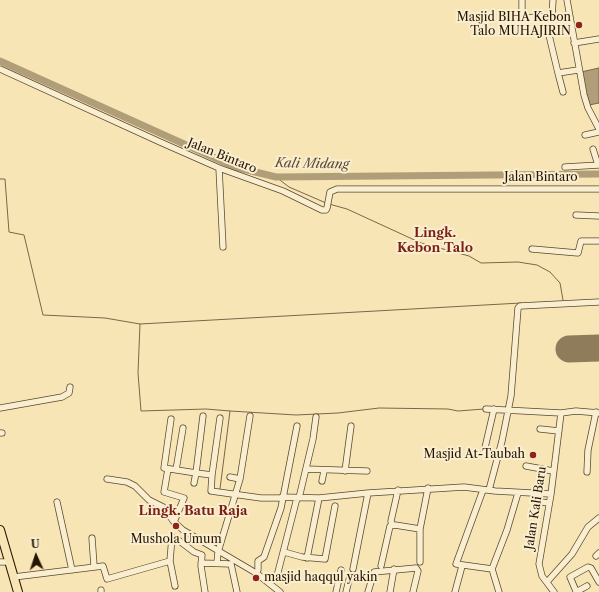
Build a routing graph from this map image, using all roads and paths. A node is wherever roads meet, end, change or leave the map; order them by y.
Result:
1 (522, 0) edge
2 (553, 0) edge
3 (566, 0) edge
4 (549, 35) dead end
5 (599, 40) edge
6 (574, 43) junction
7 (0, 69) edge
8 (578, 70) junction
9 (558, 73) junction
10 (562, 92) dead end
11 (599, 130) edge
12 (585, 136) dead end
13 (594, 149) dead end
14 (599, 165) edge
15 (565, 167) dead end
16 (219, 168) junction
17 (599, 189) edge
18 (576, 214) dead end
19 (599, 216) edge
20 (599, 241) edge
21 (224, 247) dead end
22 (532, 249) dead end
23 (599, 302) edge
24 (70, 387) dead end
25 (0, 408) edge
26 (486, 409) dead end
27 (494, 409) junction
28 (507, 409) junction
29 (561, 413) junction
30 (598, 413) edge
31 (203, 416) dead end
32 (250, 416) dead end
33 (316, 417) dead end
34 (220, 418) dead end
35 (171, 419) dead end
36 (297, 426) dead end
37 (351, 426) dead end
38 (183, 428) dead end
39 (540, 429) dead end
40 (559, 431) junction
41 (484, 452) dead end
42 (526, 466) dead end
43 (168, 469) junction
44 (306, 469) junction
45 (176, 470) junction
46 (324, 470) junction
47 (345, 471) junction
48 (366, 471) dead end
49 (553, 471) junction
50 (587, 472) dead end
51 (196, 473) junction
52 (212, 475) junction
53 (230, 477) dead end
54 (107, 479) dead end
55 (240, 479) junction
56 (322, 480) dead end
57 (194, 483) dead end
58 (428, 488) junction
59 (398, 490) junction
60 (486, 490) junction
61 (368, 493) junction
62 (518, 493) junction
63 (235, 494) junction
64 (551, 494) junction
65 (282, 498) junction
66 (298, 498) junction
67 (319, 498) junction
68 (534, 501) dead end
69 (58, 502) dead end
70 (549, 503) junction
71 (335, 506) dead end
72 (599, 518) edge
73 (174, 522) junction
74 (392, 525) junction
75 (420, 529) junction
76 (0, 530) edge
77 (92, 538) dead end
78 (206, 544) junction
79 (218, 552) junction
80 (284, 552) junction
81 (202, 555) junction
82 (307, 558) junction
83 (170, 561) junction
84 (0, 562) edge
85 (9, 562) junction
86 (420, 562) dead end
87 (201, 563) junction
88 (216, 563) junction
89 (94, 566) junction
90 (380, 566) dead end
91 (462, 566) junction
92 (394, 569) junction
93 (492, 569) junction
94 (72, 570) junction
95 (341, 570) dead end
96 (353, 570) dead end
97 (256, 573) junction
98 (350, 576) dead end
99 (14, 577) junction
100 (547, 582) junction
101 (599, 582) edge
102 (270, 583) junction
103 (175, 586) dead end
104 (587, 586) dead end
105 (18, 592) edge
106 (206, 592) edge
107 (237, 592) edge
108 (280, 592) edge
109 (336, 592) edge
110 (346, 592) edge
111 (368, 592) edge
112 (390, 592) edge
113 (414, 592) edge
114 (456, 592) edge
115 (499, 592) edge
116 (553, 592) edge
117 (576, 592) edge

1 - 2 street
3 - 6 street
4 - 9 street
5 - 6 street
6 - 8 street
7 - 16 street, Jalan Bintaro
8 - 9 street
8 - 11 street
9 - 10 street
11 - 12 street
13 - 14 street
14 - 15 street
16 - 17 street, Jalan Bintaro
16 - 21 street
18 - 19 street
20 - 22 street
23 - 28 street
24 - 25 street
26 - 27 street
27 - 28 street
27 - 41 street
28 - 29 street
28 - 60 street
29 - 30 street
29 - 40 street, Jalan Kali Baru
30 - 50 street
31 - 51 street
32 - 55 street
33 - 44 street
34 - 52 street
35 - 43 street
36 - 65 street
37 - 47 street
38 - 45 street
39 - 40 street
40 - 49 street, Jalan Kali Baru
42 - 49 street
43 - 45 street
43 - 73 street
44 - 46 street
44 - 66 street
45 - 51 street
46 - 47 street
46 - 56 street
47 - 48 street
49 - 64 street, Jalan Kali Baru
51 - 52 street
51 - 57 street
52 - 63 street
53 - 55 street
54 - 73 street
55 - 63 street
58 - 59 street
58 - 60 street
58 - 75 street
59 - 61 street
59 - 74 street
60 - 62 street
60 - 91 street
61 - 67 street
61 - 96 street
62 - 64 street
62 - 93 street
63 - 65 street
63 - 79 street
64 - 70 street, Jalan Kali Baru
65 - 66 street
65 - 97 street
66 - 67 street
66 - 80 street
67 - 82 street
68 - 70 street
69 - 94 street
70 - 100 street, Jalan Kali Baru
71 - 82 street
72 - 100 street
73 - 78 street
74 - 75 street
74 - 90 street
75 - 86 street
76 - 85 highway
77 - 89 street
78 - 79 street
78 - 81 street
79 - 88 street
79 - 97 street
80 - 82 street
80 - 102 street
81 - 83 street
81 - 87 street
83 - 89 street
83 - 103 street
84 - 85 street
85 - 99 highway
87 - 88 street
87 - 106 street
88 - 107 street
89 - 94 street
91 - 93 street
91 - 114 street
92 - 111 street
92 - 112 street
92 - 113 street
93 - 115 street
94 - 99 street
95 - 109 street
97 - 102 street
98 - 110 street
99 - 105 highway
100 - 116 street, Jalan Kali Baru
101 - 117 street
102 - 108 street
104 - 117 street

